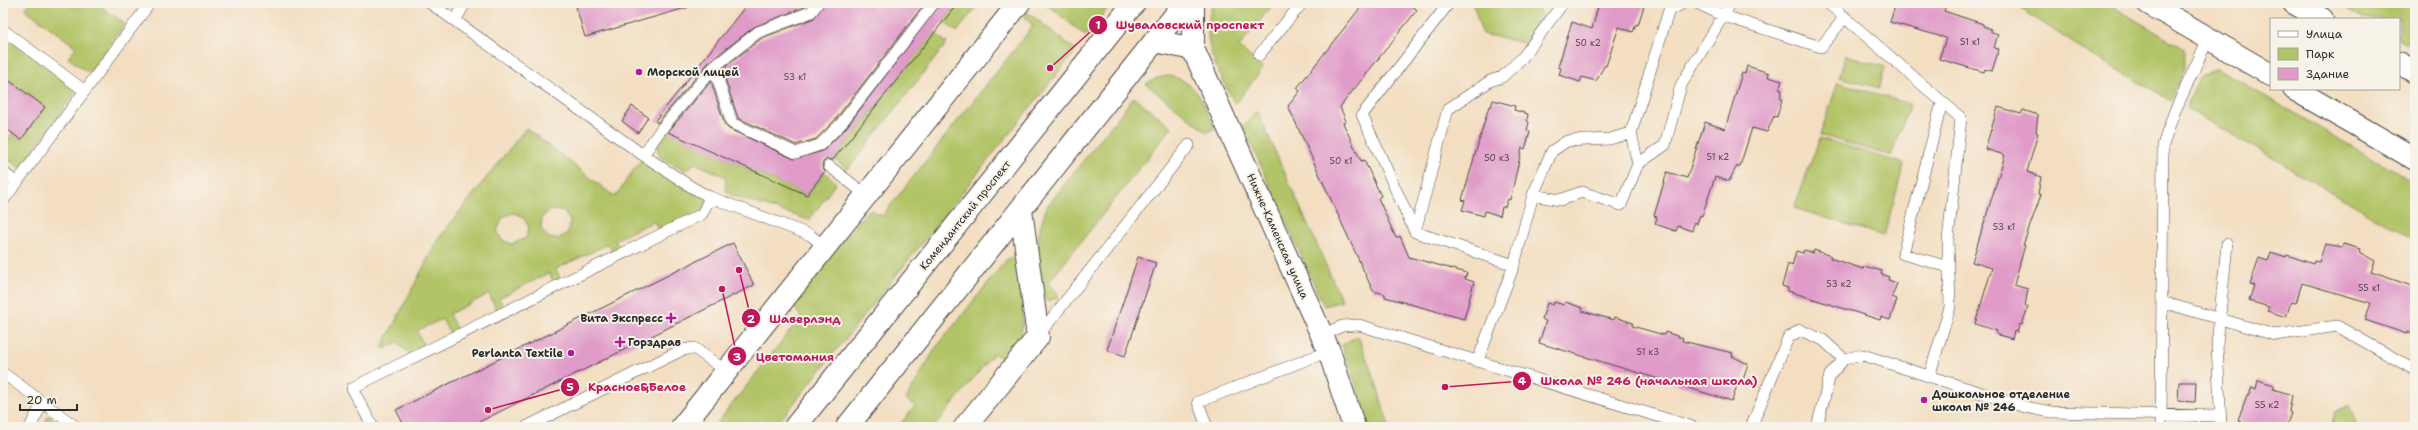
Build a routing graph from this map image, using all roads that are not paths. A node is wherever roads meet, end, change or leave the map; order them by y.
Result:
1 (150, 3) edge
2 (430, 3) edge
3 (465, 3) edge
4 (818, 3) edge
5 (934, 3) edge
6 (1019, 3) edge
7 (1134, 3) edge
8 (1184, 3) edge
9 (1193, 3) edge
10 (1302, 3) edge
11 (1449, 3) edge
12 (1563, 3) edge
13 (1684, 3) edge
14 (1697, 3) edge
15 (1731, 3) edge
16 (1828, 3) edge
17 (2148, 3) edge
18 (2294, 3) edge
19 (1724, 16) junction
20 (1845, 17) junction
21 (2320, 18) edge
22 (455, 21) junction
23 (3, 30) edge
24 (2208, 39) junction
25 (1154, 41) junction
26 (1193, 49) junction
27 (1259, 55) dead end
28 (2400, 64) edge
29 (714, 67) junction
30 (2415, 72) edge
31 (2270, 74) edge
32 (2296, 90) edge
33 (85, 91) junction
34 (1942, 102) junction
35 (1632, 133) junction
36 (1189, 145) dead end
37 (643, 155) junction
38 (2415, 159) edge
39 (1638, 164) junction
40 (829, 166) dead end
41 (3, 172) edge
42 (17, 183) junction
43 (866, 195) junction
44 (1533, 195) junction
45 (710, 197) junction
46 (3, 201) edge
47 (1021, 210) junction
48 (1416, 232) junction
49 (2227, 244) dead end
50 (824, 246) junction
51 (1514, 265) junction
52 (1949, 267) junction
53 (2162, 302) junction
54 (2219, 318) junction
55 (1038, 337) junction
56 (1326, 343) junction
57 (1844, 359) junction
58 (1478, 360) junction
59 (2415, 370) edge
60 (726, 371) junction
61 (3, 373) edge
62 (1929, 377) junction
63 (43, 402) junction
64 (2161, 414) junction
65 (2220, 421) edge
66 (30, 427) edge
67 (76, 427) edge
68 (373, 427) edge
69 (526, 427) edge
70 (682, 427) edge
71 (795, 427) edge
72 (847, 427) edge
73 (965, 427) edge
74 (1207, 427) edge
75 (1354, 427) edge
76 (1693, 427) edge
77 (1751, 427) edge
78 (1817, 427) edge
79 (2161, 427) edge

1 - 33 lane
2 - 22 lane
3 - 22 lane
4 - 29 lane
5 - 29 lane
6 - 43 main road
7 - 71 main road, Комендантский проспект
8 - 25 main road
9 - 26 main road, Нижне-Каменская улица
10 - 27 lane
11 - 48 lane
12 - 48 lane
13 - 35 lane
14 - 19 lane
15 - 19 lane
16 - 20 lane
17 - 24 main road
18 - 21 main road
19 - 20 lane
19 - 39 lane
20 - 34 lane
22 - 37 lane
23 - 33 lane
24 - 31 main road
24 - 53 lane
25 - 26 main road
25 - 47 main road
26 - 56 main road, Нижне-Каменская улица
28 - 30 main road
29 - 37 lane
32 - 38 main road
33 - 42 lane
34 - 52 lane
34 - 52 lane
35 - 39 lane
35 - 44 lane
36 - 55 lane
37 - 45 lane
39 - 44 lane
40 - 43 lane
41 - 42 lane
42 - 46 lane
43 - 50 main road
44 - 51 lane
45 - 50 lane
45 - 68 lane
47 - 55 main road
47 - 72 main road
48 - 51 lane
49 - 54 lane
50 - 60 main road
51 - 58 lane
52 - 62 lane
53 - 54 lane
53 - 64 lane
54 - 59 lane
54 - 65 lane
55 - 73 main road
56 - 58 lane
56 - 74 lane
56 - 75 main road, Нижне-Каменская улица
57 - 62 lane
57 - 77 lane
57 - 78 lane
58 - 76 lane
60 - 69 lane
60 - 70 main road
61 - 63 lane
62 - 64 lane
63 - 66 lane
63 - 67 lane
64 - 65 lane
64 - 79 lane

